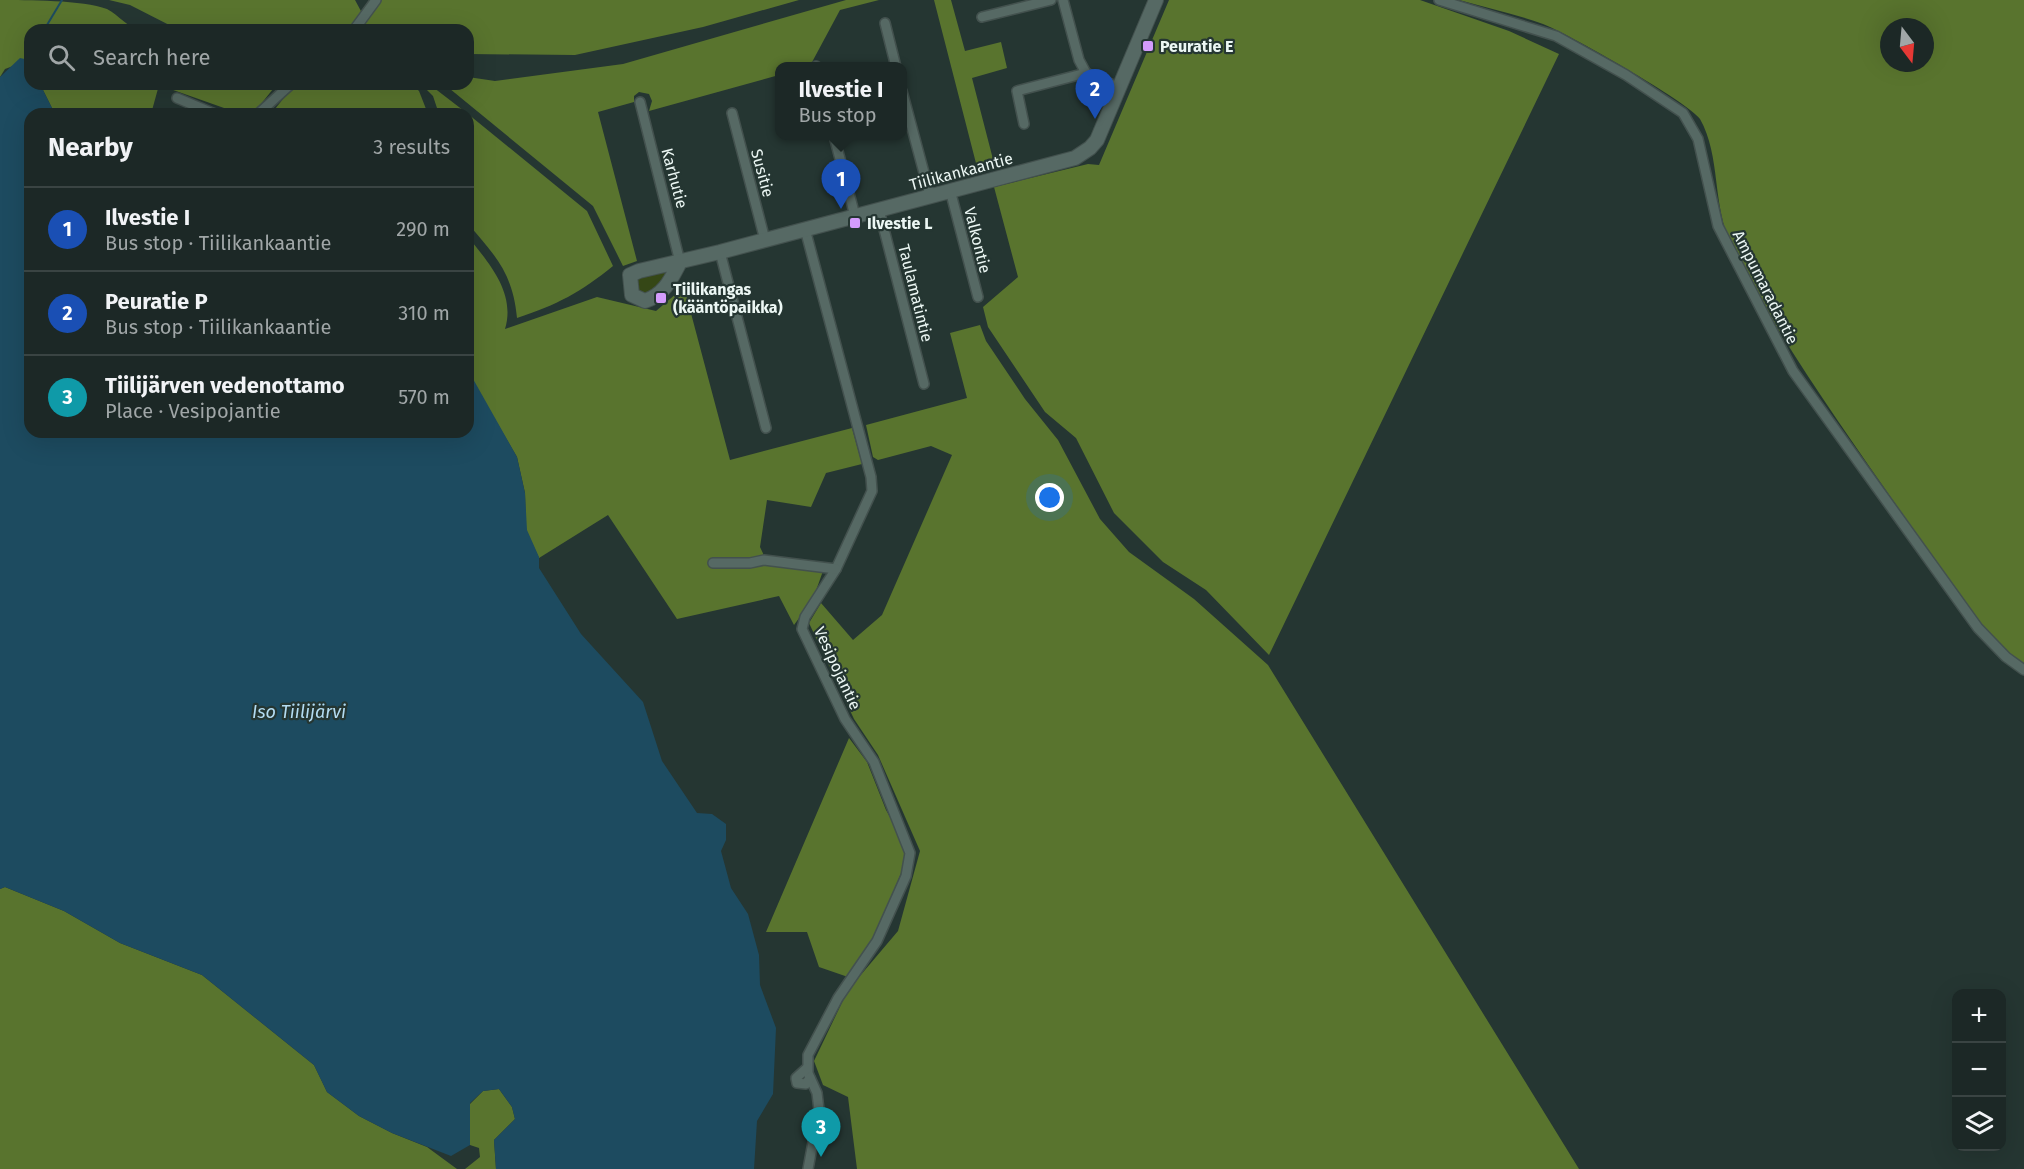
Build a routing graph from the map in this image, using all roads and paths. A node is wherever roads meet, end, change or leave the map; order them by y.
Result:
1 (376, 0) edge
2 (1051, 0) edge
3 (1063, 0) edge
4 (1156, 0) edge
5 (1439, 0) edge
6 (982, 17) dead end
7 (885, 23) dead end
8 (358, 24) edge
9 (895, 62) edge
10 (1086, 73) junction
11 (1120, 88) junction
12 (284, 90) edge
13 (177, 98) dead end
14 (640, 102) dead end
15 (907, 106) edge
16 (201, 108) edge
17 (265, 108) edge
18 (732, 113) dead end
19 (1024, 124) dead end
20 (835, 140) edge
21 (950, 190) junction
22 (930, 195) junction
23 (879, 210) junction
24 (855, 216) junction
25 (805, 229) junction
26 (765, 240) junction
27 (720, 252) junction
28 (680, 262) joint
29 (978, 297) dead end
30 (924, 384) dead end
31 (766, 428) dead end
32 (713, 562) dead end
33 (836, 569) junction
34 (2024, 670) edge
35 (808, 1169) edge

1 - 8 street
2 - 6 street
3 - 10 street
4 - 11 street, Tiilikankaantie
5 - 34 street, Ampumaradantie
7 - 9 street
10 - 11 street
10 - 19 street
11 - 21 street, Tiilikankaantie
12 - 17 street
13 - 16 street
14 - 28 street, Karhutie
15 - 22 street
18 - 26 street, Susitie
20 - 24 street
21 - 22 street, Tiilikankaantie
21 - 29 street, Valkontie
22 - 23 street, Tiilikankaantie
23 - 24 street, Tiilikankaantie
23 - 30 street, Taulamatintie
24 - 25 street, Tiilikankaantie
25 - 26 street, Tiilikankaantie
25 - 33 street, Vesipojantie
26 - 27 street, Tiilikankaantie
27 - 28 street, Tiilikankaantie
27 - 31 street
32 - 33 street
33 - 35 street, Vesipojantie

